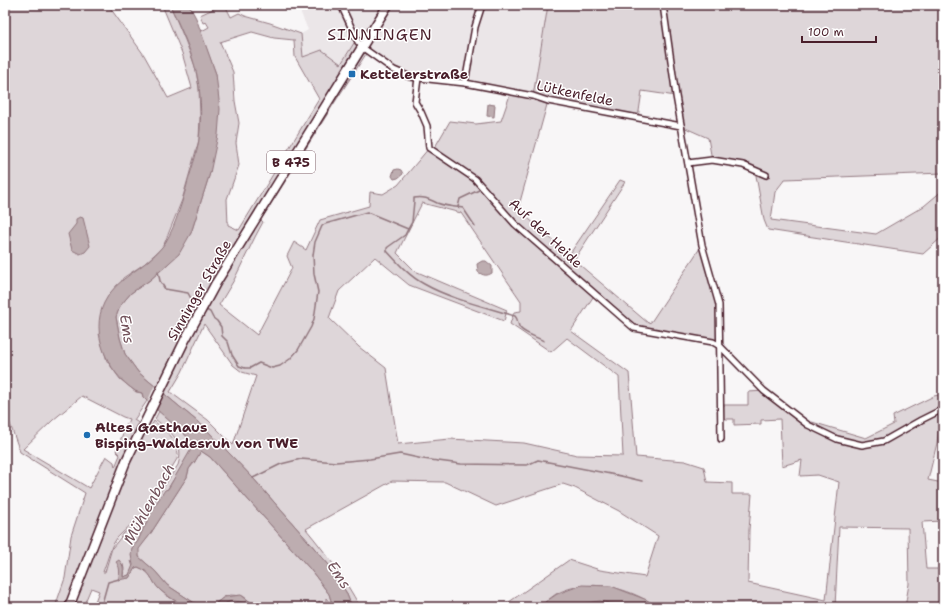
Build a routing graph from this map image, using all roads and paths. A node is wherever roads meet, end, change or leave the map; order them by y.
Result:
1 (341, 5) edge
2 (388, 5) edge
3 (482, 5) edge
4 (663, 5) edge
5 (362, 47) junction
6 (418, 78) junction
7 (464, 84) junction
8 (681, 126) junction
9 (688, 163) junction
10 (766, 175) dead end
11 (720, 346) junction
12 (943, 409) edge
13 (721, 439) dead end
14 (69, 607) edge

1 - 5 street
2 - 5 main road, Sinninger Straße / B 475
3 - 7 street
4 - 8 street
5 - 6 street, Lütkenfelde
5 - 14 main road, Sinninger Straße / B 475
6 - 7 street, Lütkenfelde
6 - 11 street, Auf der Heide
7 - 8 street, Lütkenfelde
8 - 9 street
9 - 10 street
9 - 11 street
11 - 12 street, Auf der Heide
11 - 13 street

